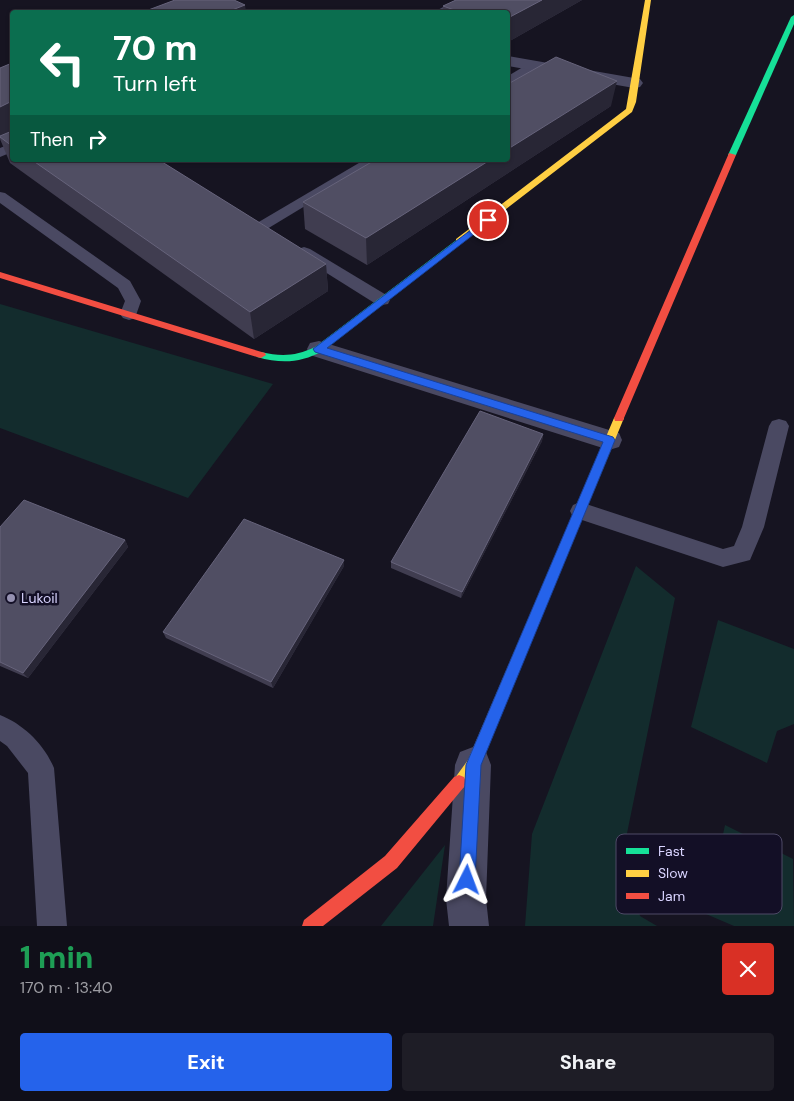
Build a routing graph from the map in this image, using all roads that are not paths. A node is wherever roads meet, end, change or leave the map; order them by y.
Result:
1 (465, 0) edge
2 (648, 0) edge
3 (444, 10) edge
4 (794, 16) edge
5 (510, 61) edge
6 (533, 65) junction
7 (510, 79) edge
8 (634, 83) junction
9 (371, 162) edge
10 (0, 196) edge
11 (246, 216) edge
12 (262, 226) junction
13 (278, 236) edge
14 (294, 246) edge
15 (0, 275) edge
16 (382, 300) junction
17 (129, 314) junction
18 (318, 349) junction
19 (778, 426) dead end
20 (610, 440) junction
21 (580, 511) junction
22 (0, 727) edge
23 (473, 765) junction
24 (52, 926) edge
25 (310, 926) edge
26 (469, 926) edge

1 - 3 lane
2 - 8 street
4 - 20 street
5 - 6 street
6 - 7 lane
6 - 8 street
8 - 16 street
9 - 12 lane
10 - 17 lane
11 - 12 lane
12 - 13 lane
14 - 16 lane
15 - 17 street
16 - 18 street
17 - 18 street
18 - 20 street
19 - 21 lane
20 - 21 street
21 - 23 street
22 - 24 lane
23 - 25 street
23 - 26 street

